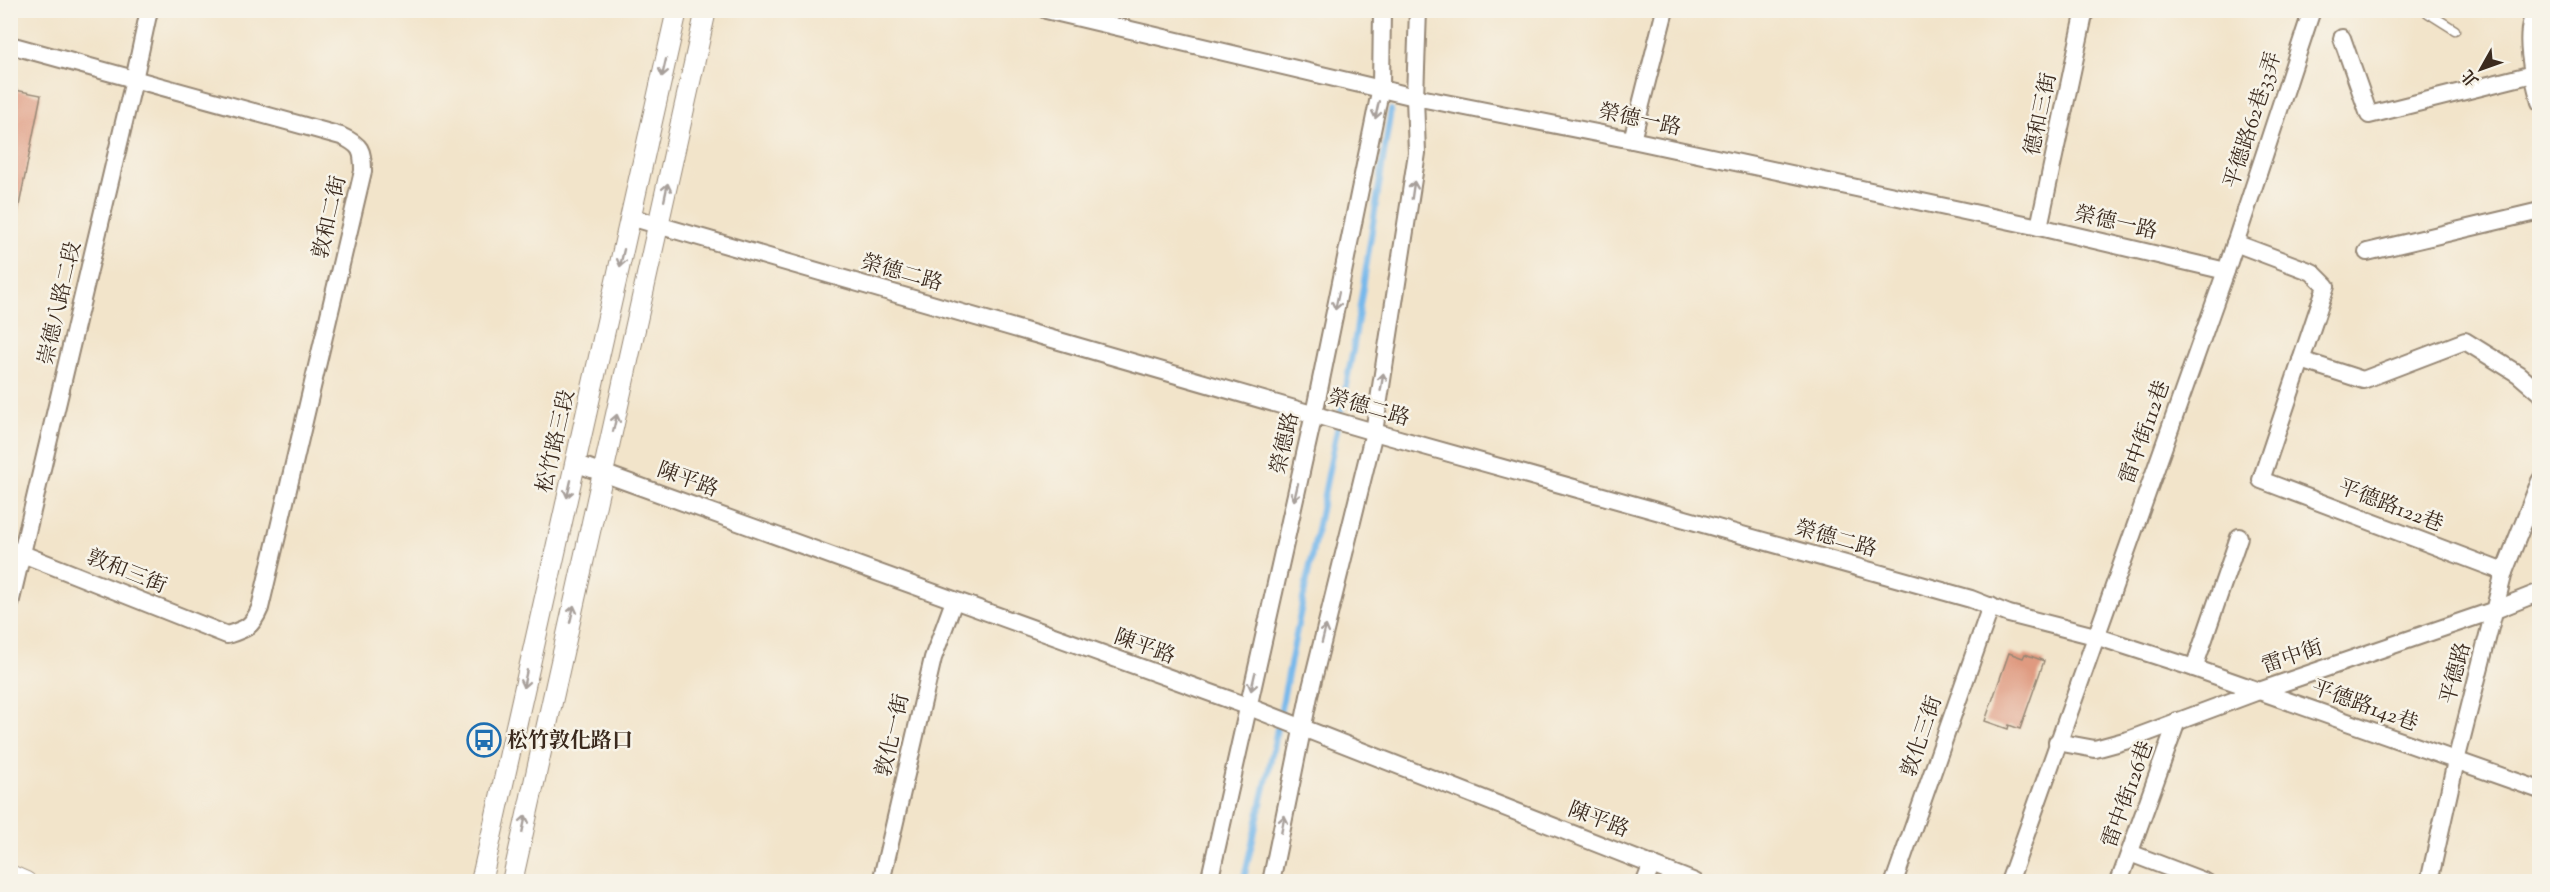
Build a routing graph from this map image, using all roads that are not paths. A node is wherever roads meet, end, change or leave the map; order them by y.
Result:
1 (149, 10) edge
2 (677, 10) edge
3 (706, 10) edge
4 (1046, 10) edge
5 (1382, 10) edge
6 (1418, 10) edge
7 (1665, 10) edge
8 (2085, 10) edge
9 (2312, 10) edge
10 (2429, 10) edge
11 (2536, 10) edge
12 (1098, 17) edge
13 (2455, 30) dead end
14 (2342, 38) dead end
15 (10, 45) edge
16 (2533, 74) junction
17 (135, 80) junction
18 (1381, 87) junction
19 (1415, 97) junction
20 (2540, 102) edge
21 (1632, 140) junction
22 (2540, 211) edge
23 (630, 217) junction
24 (659, 225) junction
25 (2039, 227) junction
26 (2235, 243) junction
27 (2367, 252) dead end
28 (2226, 271) junction
29 (2301, 360) junction
30 (2540, 393) edge
31 (1314, 414) junction
32 (1374, 432) junction
33 (575, 463) junction
34 (604, 472) junction
35 (2540, 481) edge
36 (2239, 537) dead end
37 (17, 552) edge
38 (2504, 572) junction
39 (2540, 592) edge
40 (954, 602) junction
41 (10, 604) edge
42 (1991, 606) junction
43 (2495, 610) junction
44 (227, 635) joint
45 (2095, 636) junction
46 (2194, 668) junction
47 (2259, 691) junction
48 (1247, 706) junction
49 (2177, 722) junction
50 (1302, 728) junction
51 (2057, 742) junction
52 (2456, 761) junction
53 (2540, 790) edge
54 (2130, 853) junction
55 (1652, 864) junction
56 (10, 875) edge
57 (26, 882) edge
58 (481, 882) edge
59 (512, 882) edge
60 (881, 882) edge
61 (1209, 882) edge
62 (1271, 882) edge
63 (1645, 882) edge
64 (1695, 882) edge
65 (1894, 882) edge
66 (2009, 882) edge
67 (2119, 882) edge
68 (2206, 882) edge
69 (2429, 882) edge

1 - 17 street, 崇德八路二段
2 -> 23 street, 松竹路三段
24 -> 3 street
4 - 12 street, 榮德一路
5 - 18 street, 榮德路
6 - 19 street
7 - 21 street
8 - 25 street, 德和三街
9 - 26 street, 平德路62巷33弄
10 - 13 lane
11 - 16 street
12 - 18 street, 榮德一路
14 - 16 street
15 - 17 street, 敦和二街
16 - 20 street
17 - 37 street, 崇德八路二段
17 - 44 street, 敦和二街
18 - 19 street, 榮德一路
18 -> 31 street, 榮德路
19 - 21 street, 榮德一路
32 -> 19 street
21 - 25 street, 榮德一路
22 - 27 street
23 - 24 street, 榮德二路
23 -> 33 street, 松竹路三段
24 - 31 street, 榮德二路
34 -> 24 street
25 - 28 street, 榮德一路
26 - 28 street, 雷中街112巷
26 - 29 street
28 - 45 street, 雷中街112巷
29 - 30 street
29 - 38 street, 平德路122巷
31 - 32 street, 榮德二路
31 -> 48 street, 榮德路
32 - 42 street, 榮德二路
50 -> 32 street
33 - 34 street, 陳平路
33 -> 58 street, 松竹路三段
34 - 40 street, 陳平路
59 -> 34 street
35 - 38 street, 平德路
36 - 46 street
37 - 41 street, 崇德八路二段
37 - 44 street, 敦和三街
38 - 43 street, 平德路
39 - 43 street, 雷中街
40 - 48 street, 陳平路
40 - 60 street, 敦化一街
42 - 45 street, 榮德二路
42 - 65 street, 敦化三街
43 - 47 street, 雷中街
43 - 52 street, 平德路
45 - 46 street
45 - 51 street, 雷中街112巷
46 - 47 street
47 - 49 street, 雷中街
47 - 52 street, 平德路142巷
48 - 50 street, 陳平路
48 - 61 street, 榮德路
49 - 51 street, 雷中街
49 - 54 street, 雷中街126巷
50 - 55 street, 陳平路
62 -> 50 street
51 - 66 street, 雷中街112巷
52 - 53 street, 平德路142巷
52 - 69 street, 平德路
54 - 67 street, 雷中街126巷
54 - 68 street
55 - 63 street
55 - 64 street, 陳平路
56 - 57 street

